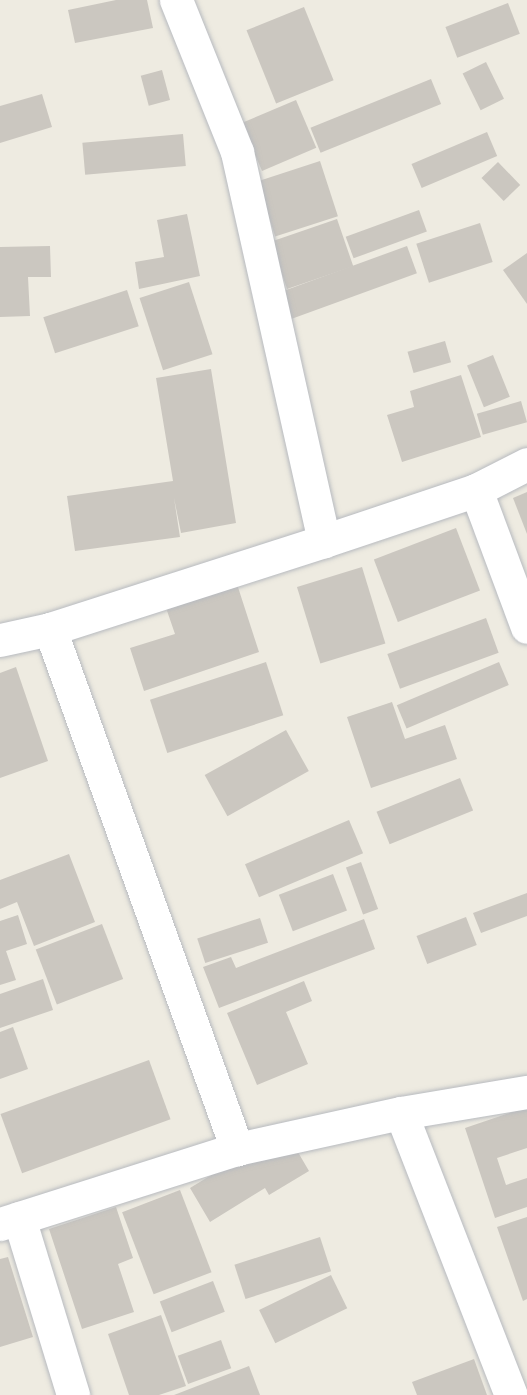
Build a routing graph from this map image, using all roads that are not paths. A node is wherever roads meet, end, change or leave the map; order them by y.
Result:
1 (176, 0) edge
2 (527, 464) edge
3 (476, 490) junction
4 (324, 541) junction
5 (527, 627) edge
6 (50, 629) junction
7 (0, 640) edge
8 (527, 1092) edge
9 (401, 1113) junction
10 (237, 1149) junction
11 (10, 1221) edge
12 (73, 1395) edge
13 (511, 1395) edge

1 - 4 street
2 - 3 street
3 - 4 street
3 - 5 street
4 - 6 street
6 - 7 street
6 - 10 street
8 - 9 street
9 - 10 street
9 - 13 street
10 - 11 street
11 - 12 street

